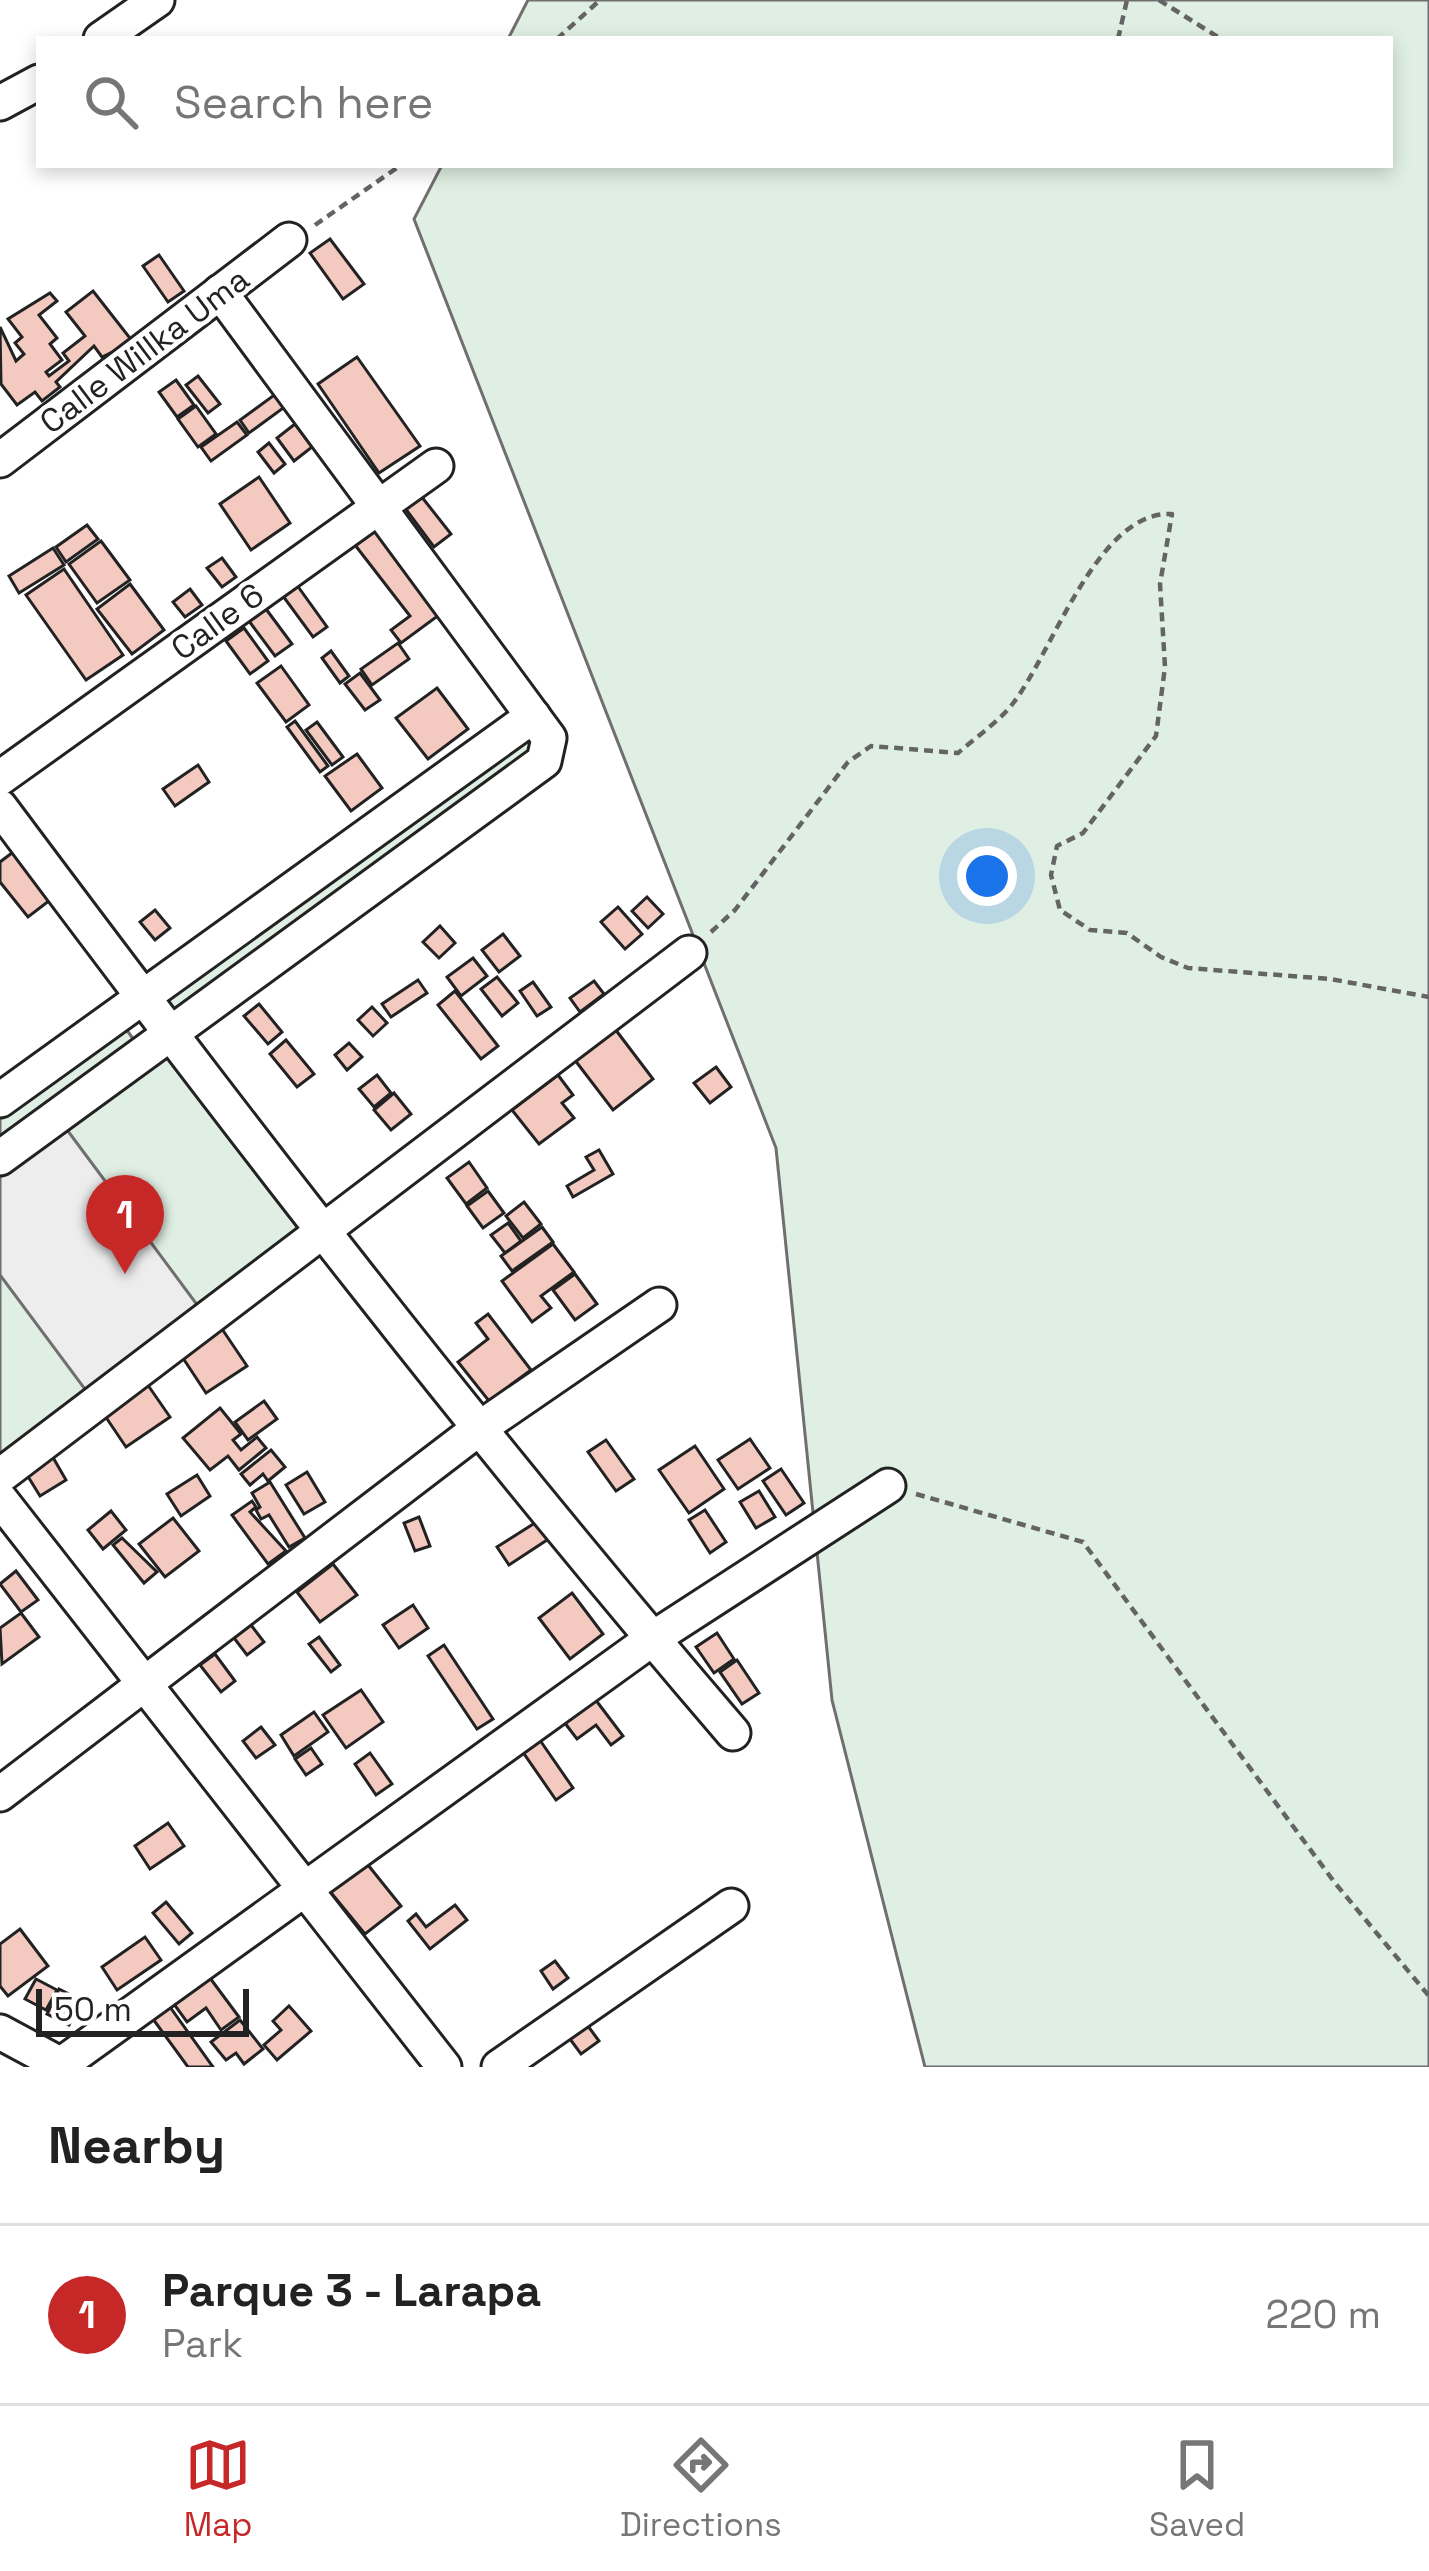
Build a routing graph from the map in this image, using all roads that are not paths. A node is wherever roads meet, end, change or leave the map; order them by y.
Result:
1 (157, 0) edge
2 (104, 36) edge
3 (36, 84) edge
4 (0, 104) edge
5 (289, 240) road end
6 (220, 292) junction
7 (0, 460) edge
8 (436, 466) dead end
9 (375, 507) junction
10 (533, 716) junction
11 (0, 778) edge
12 (0, 807) edge
13 (689, 953) road end
14 (140, 997) junction
15 (169, 1036) junction
16 (0, 1100) edge
17 (0, 1158) edge
18 (320, 1233) junction
19 (659, 1305) dead end
20 (477, 1430) junction
21 (0, 1476) edge
22 (888, 1486) road end
23 (0, 1499) edge
24 (652, 1640) junction
25 (144, 1687) junction
26 (733, 1733) dead end
27 (0, 1794) edge
28 (303, 1888) junction
29 (731, 1906) dead end
30 (0, 2032) edge
31 (63, 2065) edge
32 (444, 2067) edge
33 (500, 2067) edge

1 - 2 street
3 - 4 street
5 - 6 street, Calle Willka Uma
6 - 7 street, Calle Willka Uma
6 - 9 street
8 - 9 street, Calle 6
9 - 10 street
9 - 11 street, Calle 6
10 - 14 street
10 - 15 street
12 - 14 street
13 - 18 street
14 - 15 street
14 - 16 street
15 - 17 street
15 - 18 street
18 - 20 street
18 - 21 street
19 - 20 street
20 - 24 street
20 - 25 street
22 - 24 street
23 - 25 street
24 - 26 street
24 - 28 street
25 - 27 street
25 - 28 street
28 - 31 street
28 - 32 street
29 - 33 street
30 - 31 street

